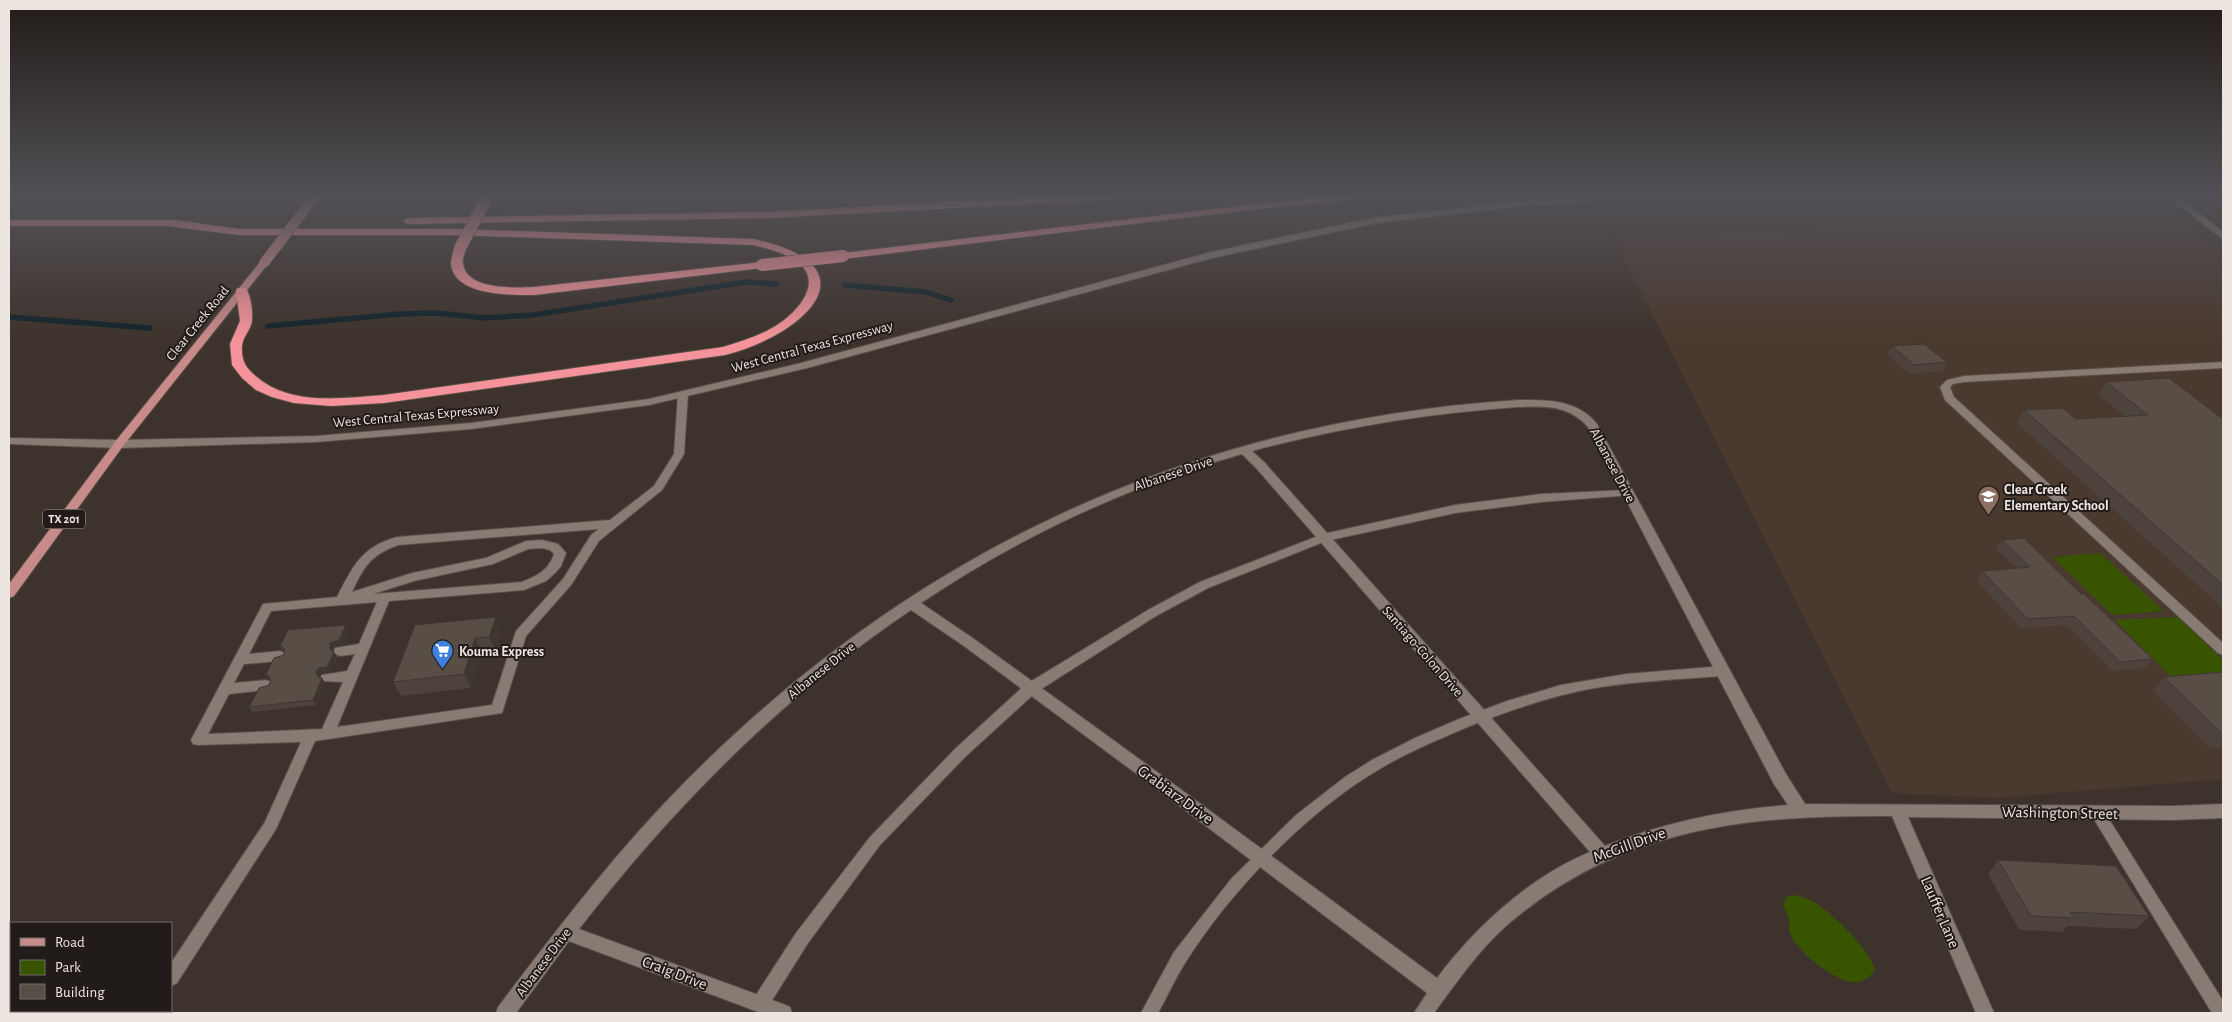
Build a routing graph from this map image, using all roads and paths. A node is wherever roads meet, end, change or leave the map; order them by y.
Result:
1 (279, 244) edge
2 (462, 244) edge
3 (761, 244) edge
4 (945, 244) edge
5 (1265, 244) edge
6 (242, 290) junction
7 (2223, 365) edge
8 (683, 394) junction
9 (9, 441) edge
10 (119, 444) junction
11 (1244, 450) junction
12 (1628, 493) junction
13 (612, 524) junction
14 (1323, 538) junction
15 (9, 593) edge
16 (385, 597) junction
17 (342, 600) junction
18 (911, 603) junction
19 (363, 648) junction
20 (2223, 650) edge
21 (340, 651) dead end
22 (280, 656) edge
23 (240, 660) junction
24 (1722, 671) junction
25 (351, 676) junction
26 (327, 678) dead end
27 (266, 685) edge
28 (224, 689) junction
29 (1030, 689) junction
30 (1480, 716) junction
31 (327, 734) junction
32 (310, 736) junction
33 (1898, 810) junction
34 (1801, 811) junction
35 (2223, 811) edge
36 (2097, 812) junction
37 (1601, 853) junction
38 (1261, 857) junction
39 (565, 932) junction
40 (172, 976) edge
41 (1438, 990) junction
42 (760, 1004) junction
43 (505, 1013) edge
44 (783, 1013) edge
45 (1149, 1013) edge
46 (1423, 1013) edge
47 (1985, 1013) edge
48 (2221, 1013) edge

1 - 6 main road, Clear Creek Road, bridge
2 - 4 highway, bridge
3 - 6 highway
5 - 8 street, West Central Texas Expressway
6 - 10 main road, Clear Creek Road
7 - 20 lane
8 - 10 street, West Central Texas Expressway
8 - 13 lane
9 - 10 street, West Central Texas Expressway
10 - 15 main road, TX 201
11 - 12 street, Albanese Drive
11 - 14 street, Santiago-Colon Drive
11 - 18 street, Albanese Drive
12 - 14 lane
12 - 24 street, Albanese Drive
13 - 17 lane
13 - 31 lane
14 - 29 lane
14 - 30 street, Santiago-Colon Drive
16 - 17 lane
16 - 17 lane
16 - 19 lane
17 - 23 lane
18 - 29 street, Grabiarz Drive
18 - 39 street, Albanese Drive
19 - 21 lane
19 - 25 lane
22 - 23 lane
23 - 28 lane
24 - 30 lane
24 - 34 street, Albanese Drive
25 - 26 lane
25 - 31 lane
27 - 28 lane
28 - 32 lane
29 - 38 street, Grabiarz Drive
29 - 42 lane
30 - 37 street, Santiago-Colon Drive
30 - 38 lane
31 - 32 lane
32 - 40 lane
33 - 34 street, McGill Drive
33 - 36 street, Washington Street
33 - 47 street, Lauffer Lane
34 - 37 street, McGill Drive
35 - 36 street, Washington Street
36 - 48 lane
37 - 41 street, McGill Drive
38 - 41 street, Grabiarz Drive
38 - 45 lane
39 - 42 street, Craig Drive
39 - 43 street, Albanese Drive
41 - 46 street, McGill Drive
42 - 44 street, Craig Drive

